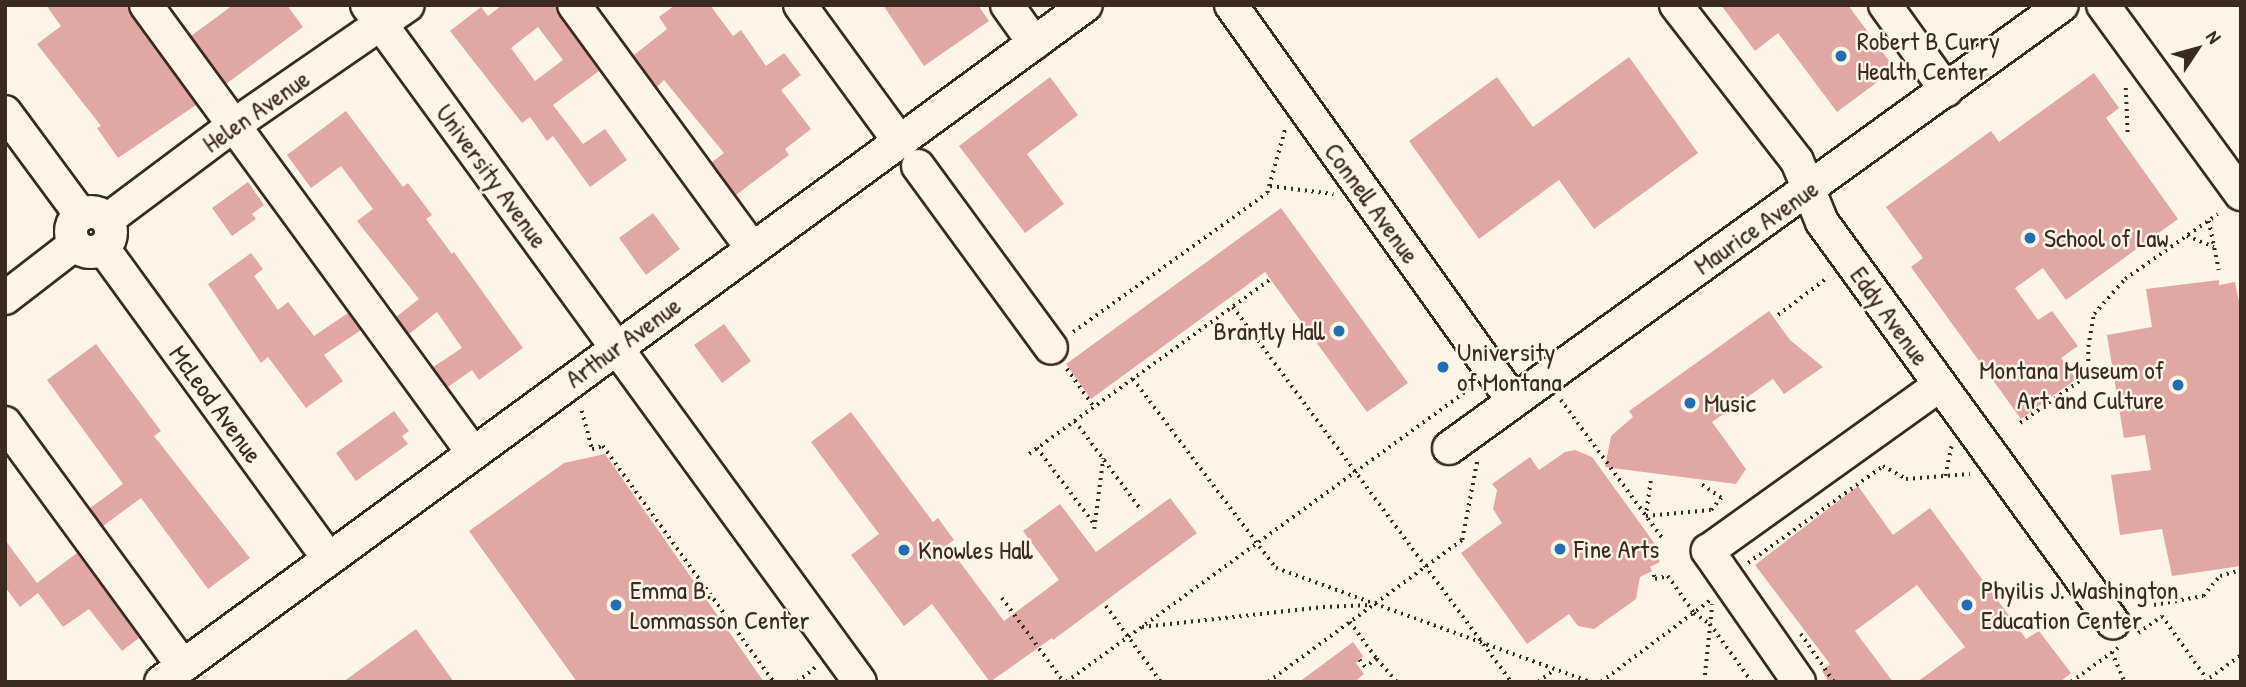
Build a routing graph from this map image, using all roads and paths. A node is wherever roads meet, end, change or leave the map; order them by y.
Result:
1 (146, 5) edge
2 (408, 5) edge
3 (574, 5) edge
4 (800, 5) edge
5 (1007, 5) edge
6 (1086, 5) edge
7 (1231, 5) edge
8 (1676, 5) edge
9 (1885, 5) edge
10 (2062, 5) edge
11 (2103, 5) edge
12 (374, 15) edge
13 (1034, 43) junction
14 (2126, 88) dead end
15 (1946, 90) junction
16 (5, 112) edge
17 (234, 125) junction
18 (1285, 129) dead end
19 (2128, 135) dead end
20 (908, 154) junction
21 (1270, 186) junction
22 (1810, 189) junction
23 (1334, 194) dead end
24 (2230, 204) edge
25 (2209, 220) junction
26 (92, 232) junction
27 (2188, 236) junction
28 (2214, 247) junction
29 (752, 248) junction
30 (2218, 270) dead end
31 (1828, 277) dead end
32 (1270, 279) dead end
33 (5, 298) edge
34 (1233, 307) junction
35 (1778, 314) dead end
36 (617, 346) junction
37 (1051, 348) junction
38 (1133, 379) junction
39 (1474, 385) dead end
40 (1940, 385) junction
41 (1559, 398) dead end
42 (1513, 400) junction
43 (1094, 407) junction
44 (582, 411) dead end
45 (1075, 421) junction
46 (1485, 422) junction
47 (5, 423) edge
48 (2020, 423) dead end
49 (1951, 447) dead end
50 (1037, 448) junction
51 (1449, 448) dead end
52 (473, 453) junction
53 (1029, 454) dead end
54 (1103, 459) junction
55 (1355, 471) junction
56 (1970, 474) dead end
57 (1945, 476) junction
58 (1651, 481) dead end
59 (1699, 482) dead end
60 (1139, 507) dead end
61 (1646, 516) junction
62 (1662, 539) dead end
63 (1257, 543) junction
64 (329, 559) junction
65 (1748, 563) dead end
66 (1426, 567) junction
67 (2241, 570) edge
68 (1654, 575) dead end
69 (1002, 598) dead end
70 (1373, 605) junction
71 (2154, 605) dead end
72 (1106, 606) dead end
73 (1694, 613) junction
74 (2162, 616) dead end
75 (1349, 622) junction
76 (2113, 622) joint
77 (1710, 624) junction
78 (1141, 627) junction
79 (1128, 637) junction
80 (1482, 643) junction
81 (2241, 655) edge
82 (1377, 659) junction
83 (1359, 660) dead end
84 (1555, 669) junction
85 (172, 674) edge
86 (2206, 680) edge
87 (772, 681) edge
88 (860, 682) edge
89 (1065, 682) edge
90 (1161, 682) edge
91 (1268, 682) edge
92 (1397, 682) edge
93 (1511, 682) edge
94 (1538, 682) edge
95 (1591, 682) edge
96 (1601, 682) edge
97 (1704, 682) edge
98 (1752, 682) edge
99 (1799, 682) edge
100 (2125, 682) edge

1 - 17 street
2 - 12 street, Helen Avenue
3 - 29 street
4 - 20 street
5 - 13 street
6 - 13 street, Arthur Avenue
7 - 42 street, Connell Avenue
8 - 22 street, Eddy Avenue
9 - 15 street
10 - 15 street, Maurice Avenue
11 - 24 street
12 - 17 street, Helen Avenue
12 - 36 street, University Avenue
13 - 20 street, Arthur Avenue
14 - 19 path
15 - 22 street, Maurice Avenue
16 - 26 street, McLeod Avenue
17 - 26 street, Helen Avenue
17 - 52 street
18 - 21 path
20 - 29 street, Arthur Avenue
20 - 37 street
21 - 23 path
21 - 37 path
22 - 40 street, Eddy Avenue
22 - 42 street, Maurice Avenue
24 - 25 path
25 - 27 path
25 - 28 path
26 - 33 street, Helen Avenue
26 - 64 street, McLeod Avenue
27 - 28 path
27 - 48 path
28 - 30 path
29 - 36 street, Arthur Avenue
31 - 35 path
32 - 34 path
34 - 38 path
34 - 55 path
36 - 52 street, Arthur Avenue
36 - 88 street, University Avenue
37 - 43 path
38 - 43 path
38 - 63 path
39 - 55 path
40 - 76 street, Eddy Avenue
40 - 99 street
41 - 61 path
42 - 46 street, Maurice Avenue
43 - 45 path
44 - 87 path
45 - 50 path
45 - 54 path
46 - 51 street, Maurice Avenue
46 - 66 path
47 - 85 street
49 - 57 path
50 - 53 path
50 - 54 path
52 - 64 street, Arthur Avenue
54 - 60 path
55 - 63 path
55 - 66 path
56 - 57 path
57 - 65 path
58 - 61 path
59 - 61 path
61 - 62 path
63 - 70 path
63 - 78 path
64 - 85 street, Arthur Avenue
66 - 70 path
66 - 80 path
67 - 71 path
68 - 73 path
69 - 89 path
70 - 75 path
70 - 78 path
70 - 80 path
72 - 79 path
73 - 77 path
73 - 77 path
73 - 96 path
74 - 86 path
75 - 82 path
75 - 91 path
76 - 100 path
77 - 97 path
77 - 98 path
78 - 79 path
79 - 89 path
79 - 90 path
80 - 84 path
80 - 93 path
81 - 86 path
82 - 83 path
82 - 92 path
84 - 94 path
84 - 95 path

